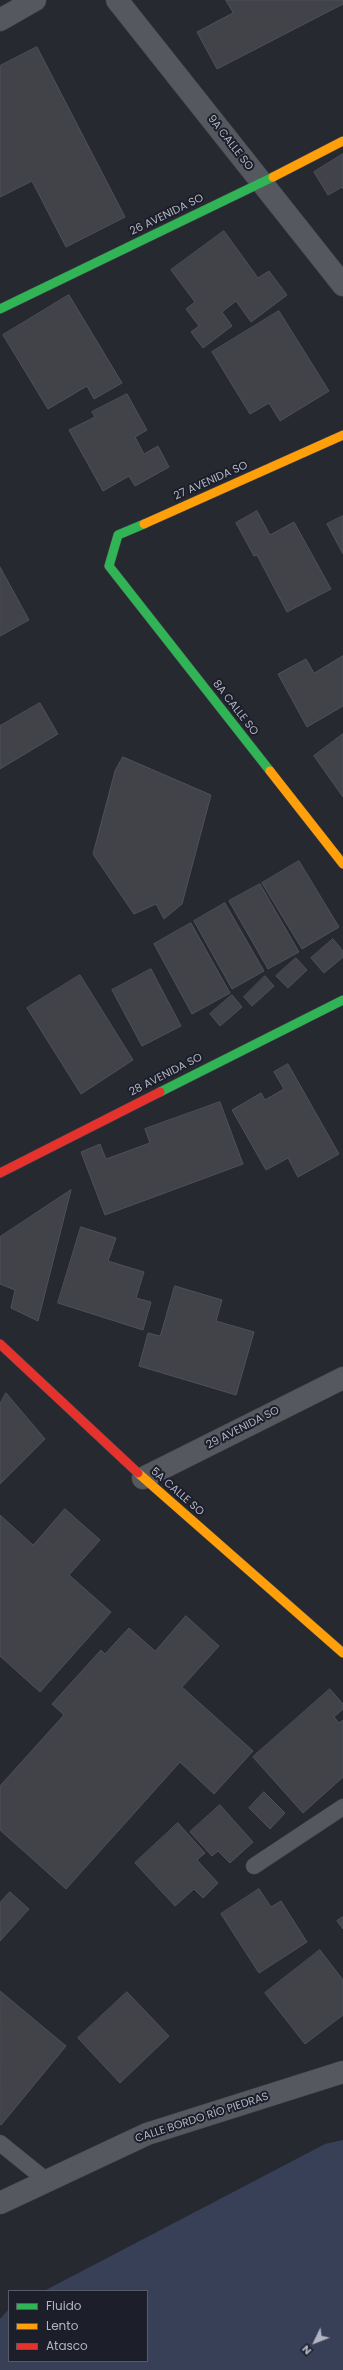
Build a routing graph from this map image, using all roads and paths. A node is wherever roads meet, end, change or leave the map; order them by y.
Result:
1 (36, 0) edge
2 (117, 0) edge
3 (0, 20) edge
4 (343, 141) edge
5 (262, 183) junction
6 (343, 286) edge
7 (0, 309) edge
8 (343, 435) edge
9 (109, 566) joint
10 (343, 864) edge
11 (343, 1000) edge
12 (0, 1173) edge
13 (0, 1344) edge
14 (343, 1378) edge
15 (143, 1478) junction
16 (343, 1653) edge
17 (343, 1808) edge
18 (254, 1866) dead end
19 (343, 2072) edge
20 (0, 2143) edge
21 (47, 2181) junction
22 (0, 2203) edge

1 - 3 street
2 - 5 street, 9A CALLE SO
4 - 5 street, 26 AVENIDA SO
5 - 6 street, 9A CALLE SO
5 - 7 street, 26 AVENIDA SO
8 - 9 street, 27 AVENIDA SO
9 - 10 street, 8A CALLE SO
11 - 12 street, 28 AVENIDA SO
13 - 15 street, 5A CALLE SO
14 - 15 street, 29 AVENIDA SO
15 - 16 street, 5A CALLE SO
17 - 18 lane
19 - 21 street, CALLE BORDO RÍO PIEDRAS
20 - 21 lane
21 - 22 street, CALLE BORDO RÍO PIEDRAS

